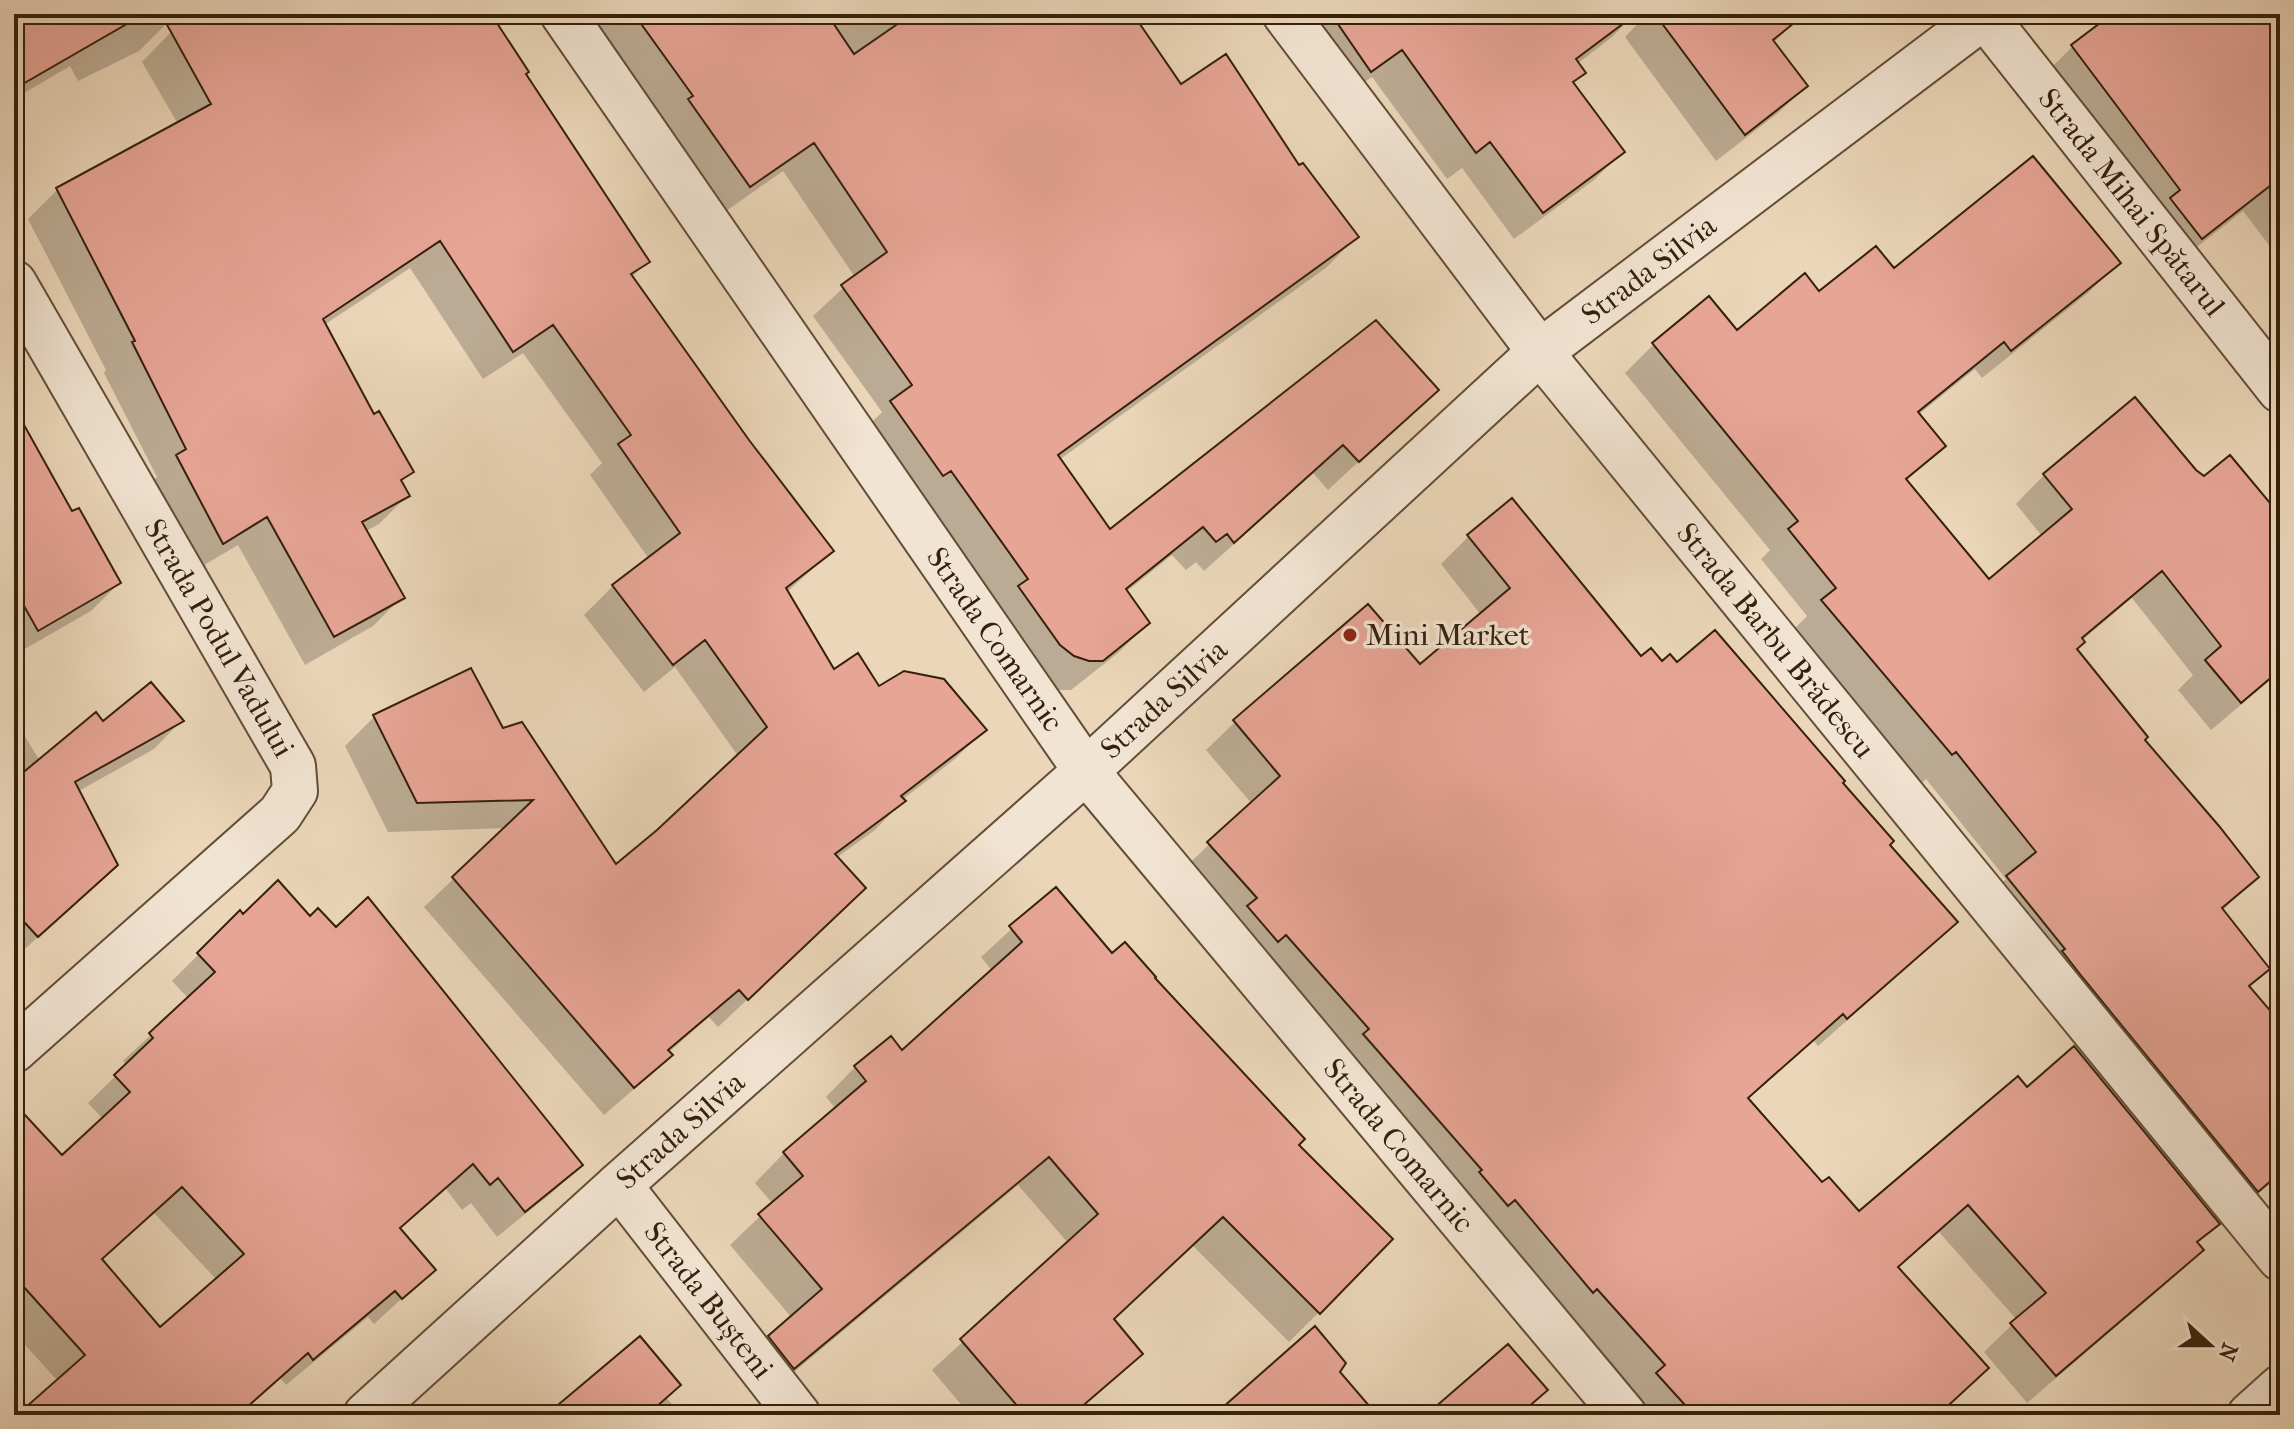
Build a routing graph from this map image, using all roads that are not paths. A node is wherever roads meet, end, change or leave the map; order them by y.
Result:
1 (563, 14) edge
2 (1285, 14) edge
3 (1984, 15) edge
4 (14, 283) edge
5 (1540, 352) junction
6 (2280, 390) edge
7 (1086, 771) junction
8 (19, 1034) edge
9 (619, 1185) junction
10 (2280, 1258) edge
11 (2280, 1388) edge
12 (366, 1415) edge
13 (798, 1415) edge
14 (1624, 1415) edge
15 (2250, 1415) edge

1 - 7 street, Strada Comarnic
2 - 5 street, Strada Barbu Brădescu
3 - 5 street, Strada Silvia
3 - 6 street, Strada Mihai Spătarul
4 - 8 street, Strada Podul Vadului
5 - 7 street, Strada Silvia
5 - 10 street, Strada Barbu Brădescu
7 - 9 street, Strada Silvia
7 - 14 street, Strada Comarnic
9 - 12 street, Strada Silvia
9 - 13 street, Strada Bușteni
11 - 15 street

